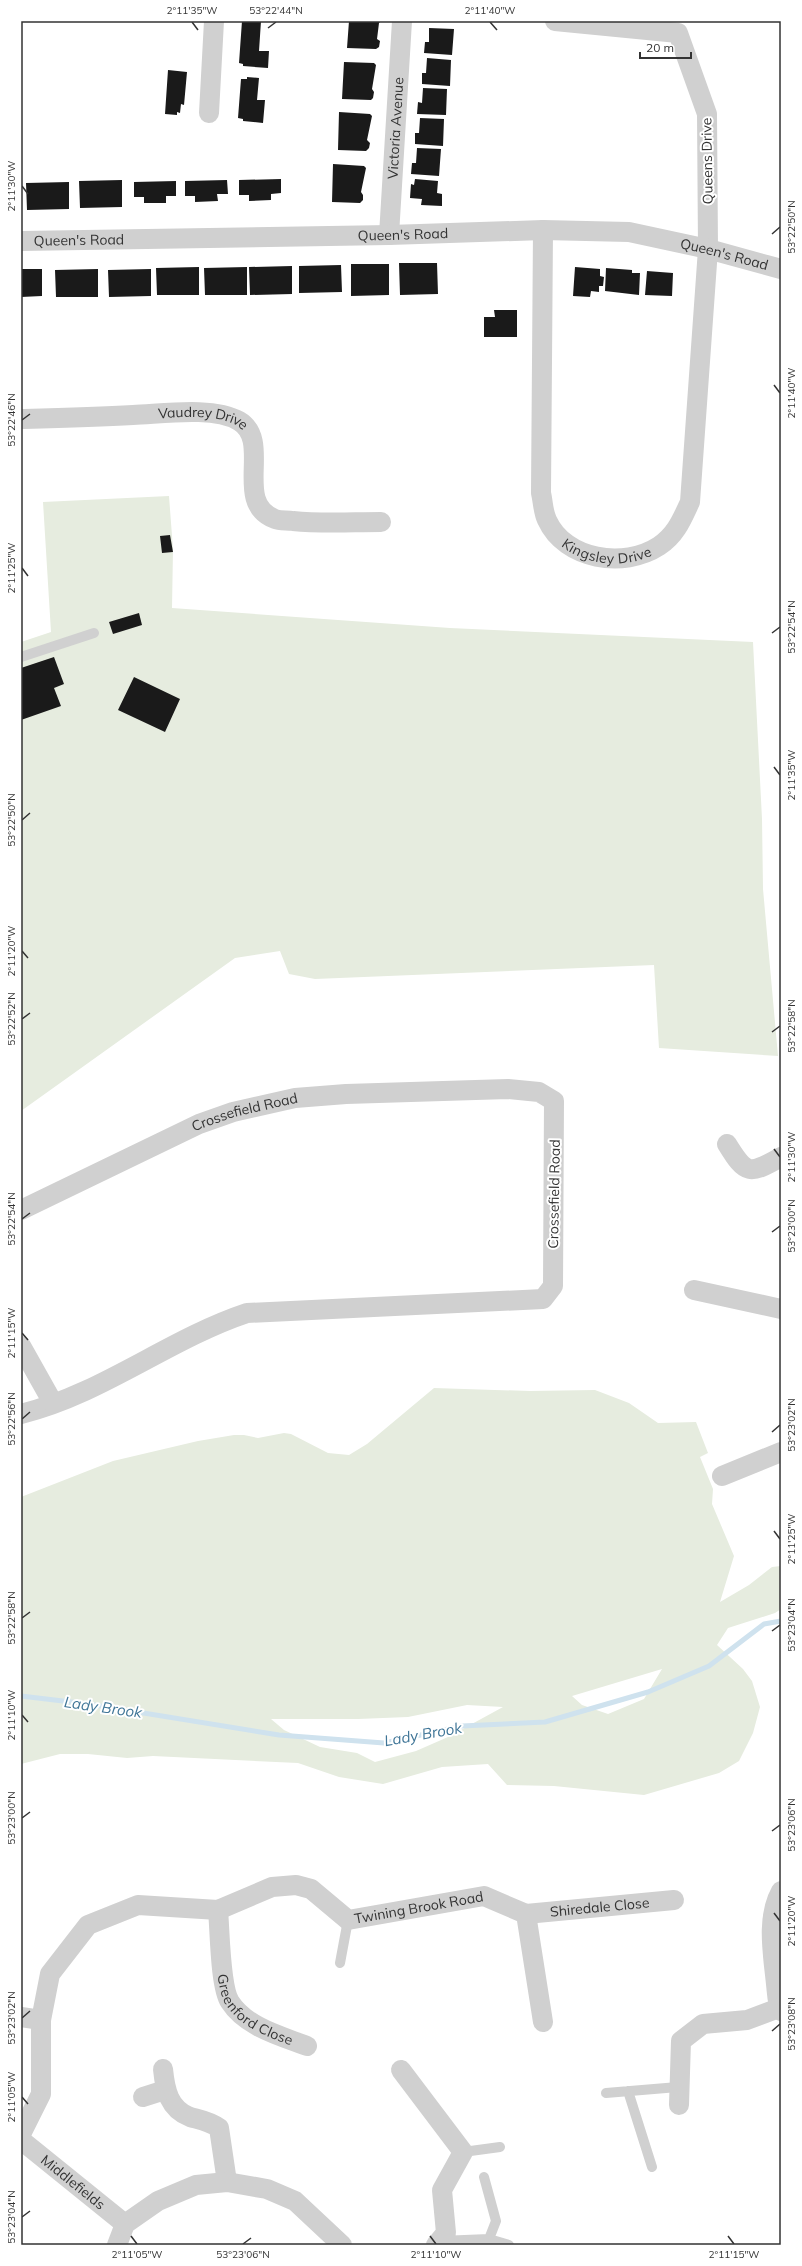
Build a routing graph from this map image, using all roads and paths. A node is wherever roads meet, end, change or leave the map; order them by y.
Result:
1 (214, 21) edge
2 (402, 21) edge
3 (555, 21) edge
4 (209, 113) dead end
5 (543, 230) junction
6 (389, 236) junction
7 (21, 241) edge
8 (708, 249) junction
9 (781, 269) edge
10 (21, 419) edge
11 (381, 522) dead end
12 (94, 633) dead end
13 (21, 657) edge
14 (727, 1144) dead end
15 (781, 1157) edge
16 (21, 1210) edge
17 (694, 1290) dead end
18 (781, 1309) edge
19 (21, 1346) edge
20 (53, 1404) junction
21 (21, 1414) edge
22 (781, 1452) edge
23 (722, 1476) dead end
24 (781, 1891) edge
25 (674, 1900) dead end
26 (218, 1910) junction
27 (526, 1914) junction
28 (348, 1920) junction
29 (777, 1951) edge
30 (340, 1963) dead end
31 (780, 2010) edge
32 (21, 2017) edge
33 (41, 2020) junction
34 (543, 2022) dead end
35 (307, 2046) dead end
36 (163, 2069) dead end
37 (401, 2070) dead end
38 (165, 2090) junction
39 (628, 2091) junction
40 (606, 2093) dead end
41 (678, 2096) joint
42 (143, 2097) dead end
43 (21, 2134) edge
44 (21, 2140) edge
45 (500, 2147) dead end
46 (463, 2152) junction
47 (652, 2166) dead end
48 (484, 2178) dead end
49 (228, 2182) junction
50 (125, 2224) junction
51 (490, 2239) junction
52 (438, 2243) edge
53 (117, 2245) edge
54 (342, 2245) edge
55 (509, 2245) edge

1 - 4 street
2 - 6 street, Victoria Avenue
3 - 8 street, Queens Drive
5 - 6 street, Queen's Road
5 - 8 street, Queen's Road
5 - 8 street, Kingsley Drive
6 - 7 street, Queen's Road
8 - 9 street, Queen's Road
10 - 11 street, Vaudrey Drive
12 - 13 lane
14 - 15 street
16 - 20 street, Crossefield Road
17 - 18 street
19 - 20 street
20 - 21 street, Crossefield Road
22 - 23 street
24 - 29 street
25 - 27 street, Shiredale Close
26 - 28 street, Twining Brook Road
26 - 33 street, Twining Brook Road
26 - 35 street, Greenford Close
27 - 28 street, Twining Brook Road
27 - 34 street
28 - 30 lane
29 - 31 street
31 - 41 street
32 - 33 street
33 - 43 street, Twining Brook Road
36 - 38 street
37 - 46 street
38 - 42 street
38 - 49 street
39 - 40 lane
39 - 41 lane
39 - 47 lane
44 - 50 street, Middlefields
45 - 46 lane
46 - 52 street
48 - 51 lane
49 - 50 street
49 - 54 street
50 - 53 street
51 - 52 lane
51 - 55 lane

